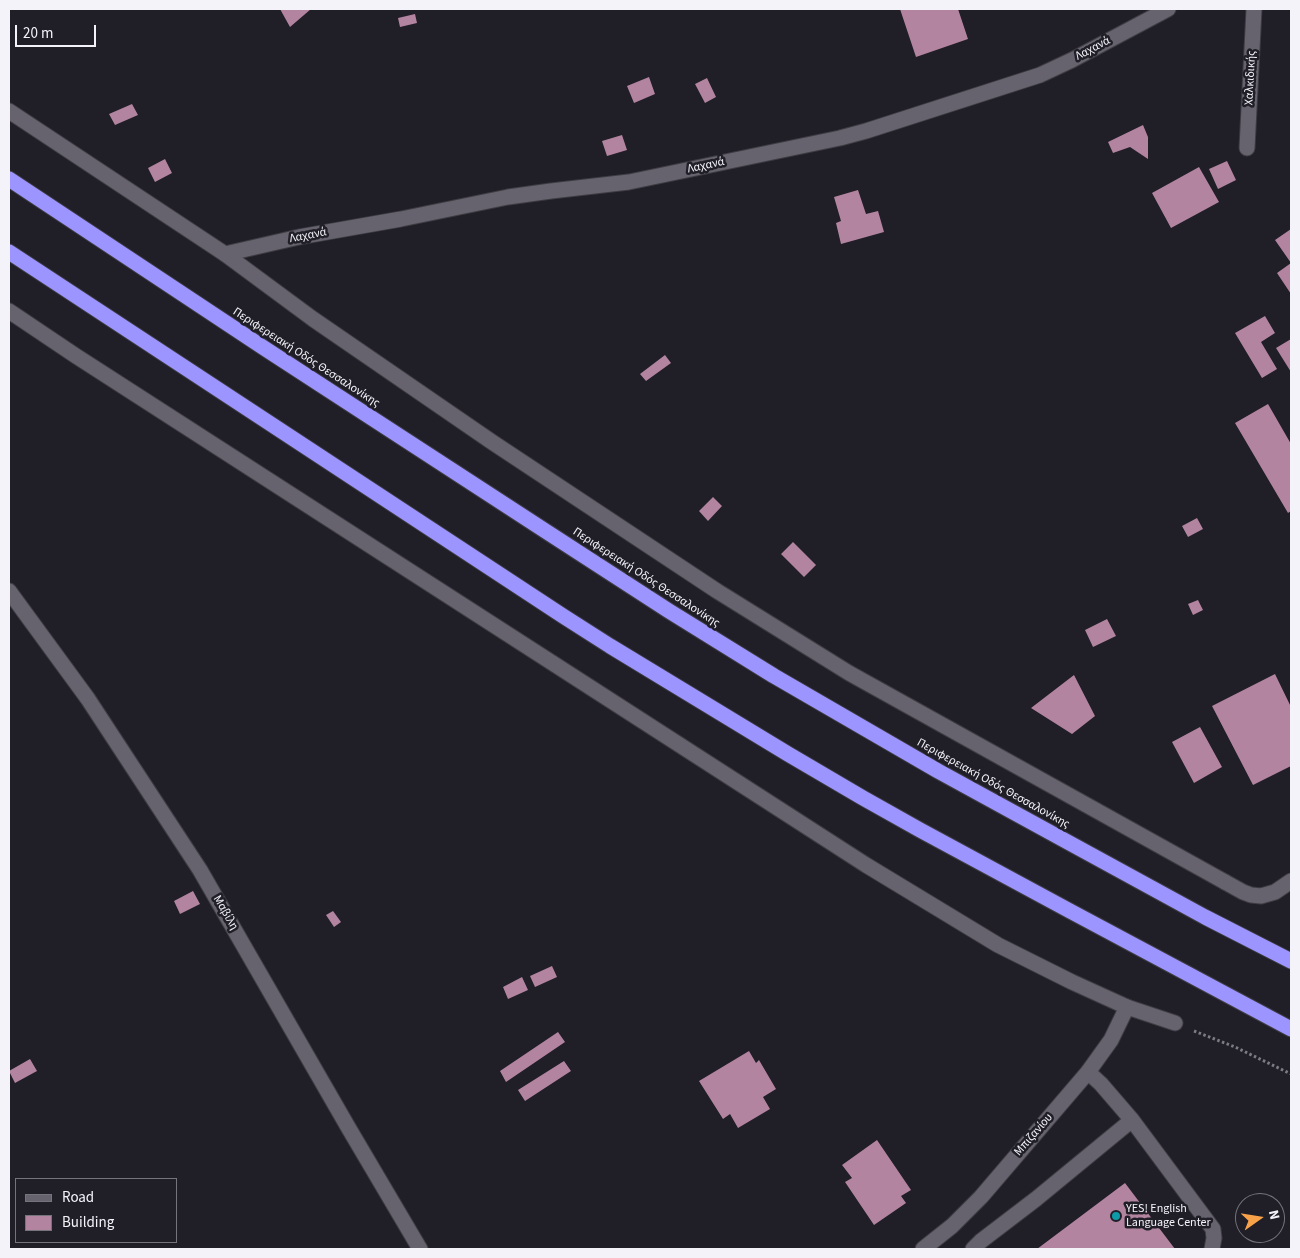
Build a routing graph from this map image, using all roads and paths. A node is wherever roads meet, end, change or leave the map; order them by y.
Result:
1 (1168, 9) edge
2 (1254, 9) edge
3 (9, 111) edge
4 (1247, 148) dead end
5 (9, 179) edge
6 (9, 252) edge
7 (225, 254) junction
8 (9, 310) edge
9 (9, 591) edge
10 (1291, 881) edge
11 (1291, 961) edge
12 (1127, 1007) junction
13 (1175, 1023) joint
14 (1291, 1028) edge
15 (1088, 1072) junction
16 (1291, 1074) edge
17 (1132, 1120) junction
18 (420, 1249) edge
19 (926, 1249) edge
20 (973, 1249) edge
21 (1212, 1249) edge

1 - 7 street, Λαχανά
2 - 4 street, Χαλκιδικής
3 - 7 street
5 - 11 highway, Περιφερειακή Οδός Θεσσαλονίκης
6 - 14 highway
7 - 10 street
8 - 12 street
9 - 18 street, Μαβίλη
12 - 13 street
12 - 15 street, Μπιζανίου
13 - 16 path
15 - 17 street
15 - 19 street, Μπιζανίου
17 - 20 street
17 - 21 street

